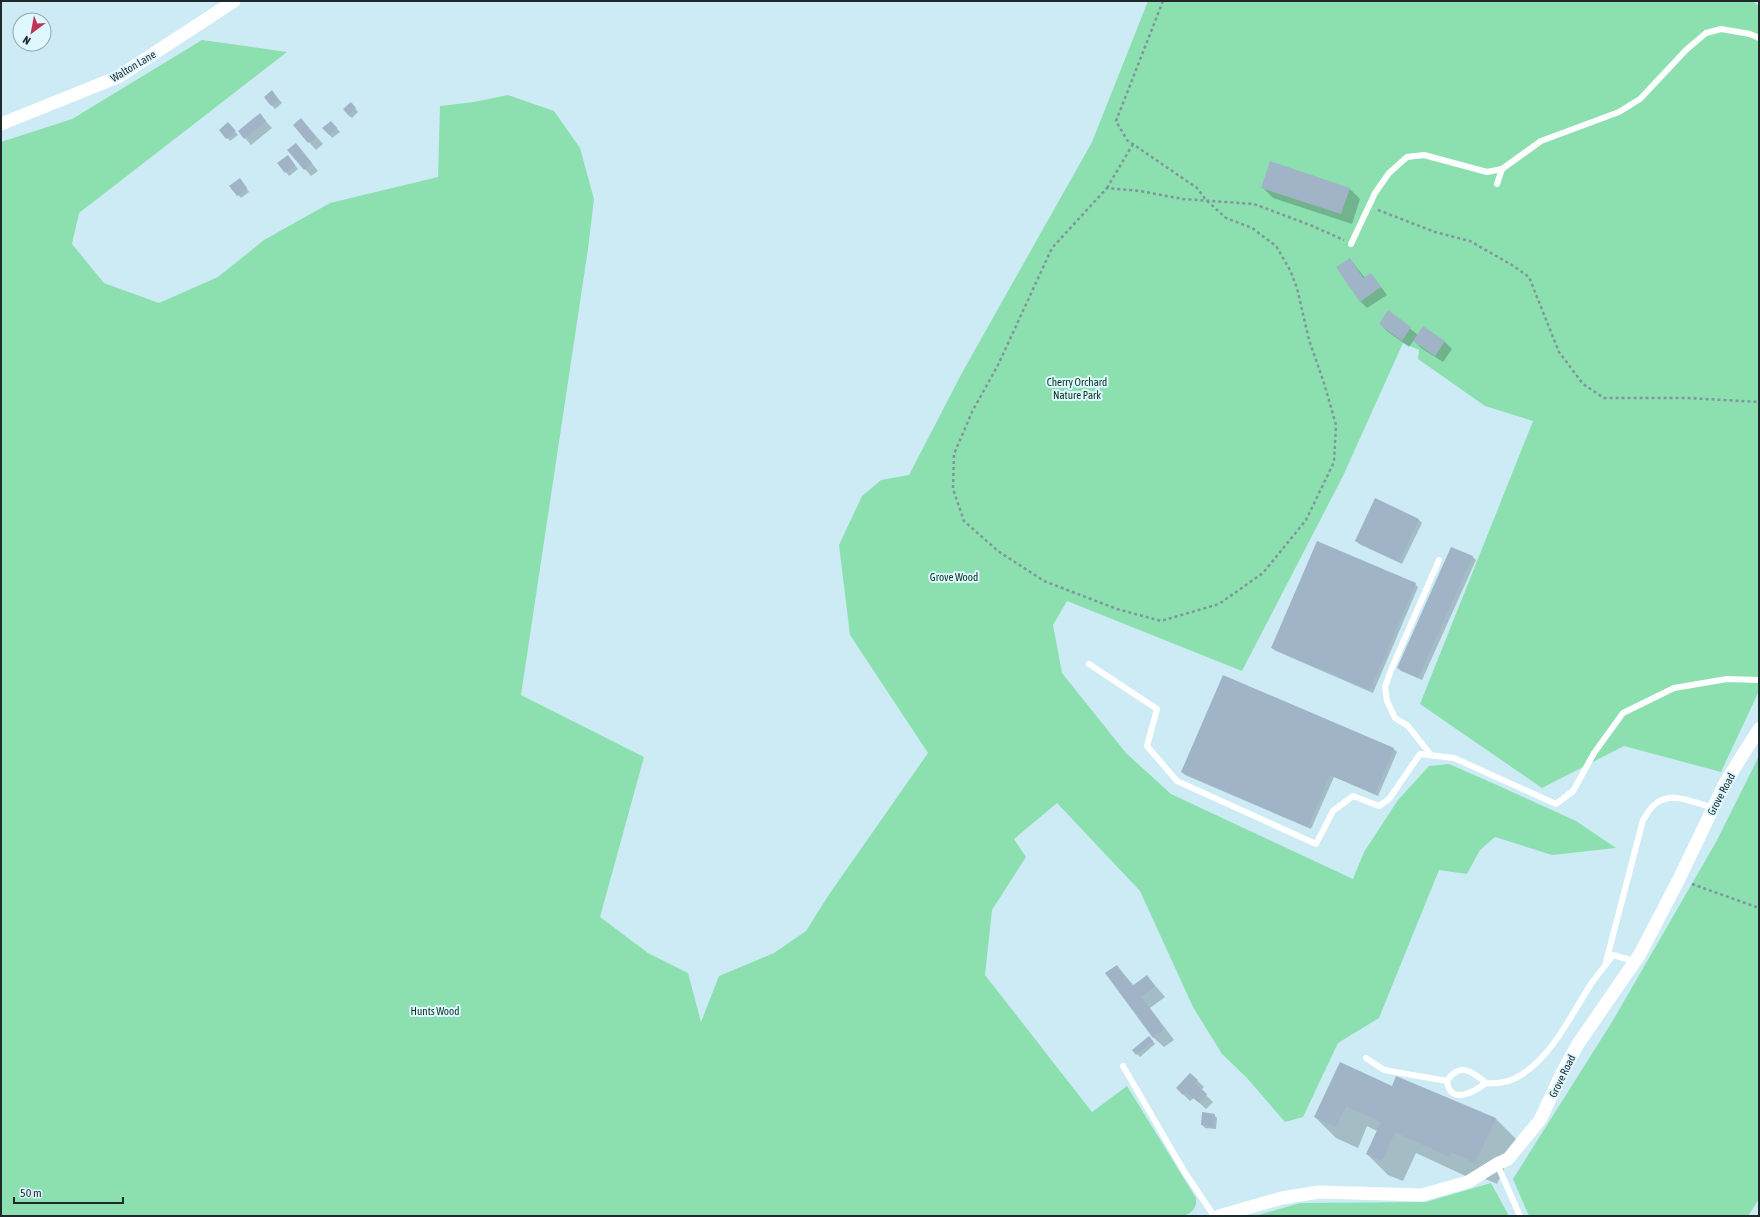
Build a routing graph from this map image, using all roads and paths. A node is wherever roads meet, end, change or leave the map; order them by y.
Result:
1 (234, 1) edge
2 (1163, 1) edge
3 (1759, 38) edge
4 (1, 124) edge
5 (1133, 144) junction
6 (1502, 169) junction
7 (1497, 184) dead end
8 (1107, 188) junction
9 (1206, 200) junction
10 (1369, 206) junction
11 (1351, 244) joint
12 (1759, 402) edge
13 (1439, 560) dead end
14 (1089, 664) dead end
15 (1759, 680) edge
16 (1759, 728) edge
17 (1431, 755) junction
18 (1713, 808) junction
19 (1679, 879) junction
20 (1759, 908) edge
21 (1634, 964) junction
22 (1605, 966) junction
23 (1366, 1058) dead end
24 (1123, 1066) dead end
25 (1447, 1081) junction
26 (1486, 1083) junction
27 (1497, 1164) junction
28 (1214, 1216) edge
29 (1219, 1216) edge
30 (1520, 1216) edge

1 - 4 street, Walton Lane
2 - 5 path
3 - 6 lane
5 - 8 path
5 - 9 path
6 - 7 lane
6 - 10 lane
8 - 9 path
8 - 9 path
9 - 11 path
10 - 11 lane
10 - 12 path
13 - 17 lane
14 - 17 lane
15 - 17 lane
16 - 18 street, Grove Road
18 - 19 street, Grove Road
18 - 22 lane
19 - 20 path
19 - 21 street, Grove Road
21 - 22 lane
21 - 27 street, Grove Road
22 - 26 lane
23 - 25 lane
24 - 28 lane
25 - 26 lane
25 - 26 lane
27 - 29 street, Grove Road
27 - 30 lane

